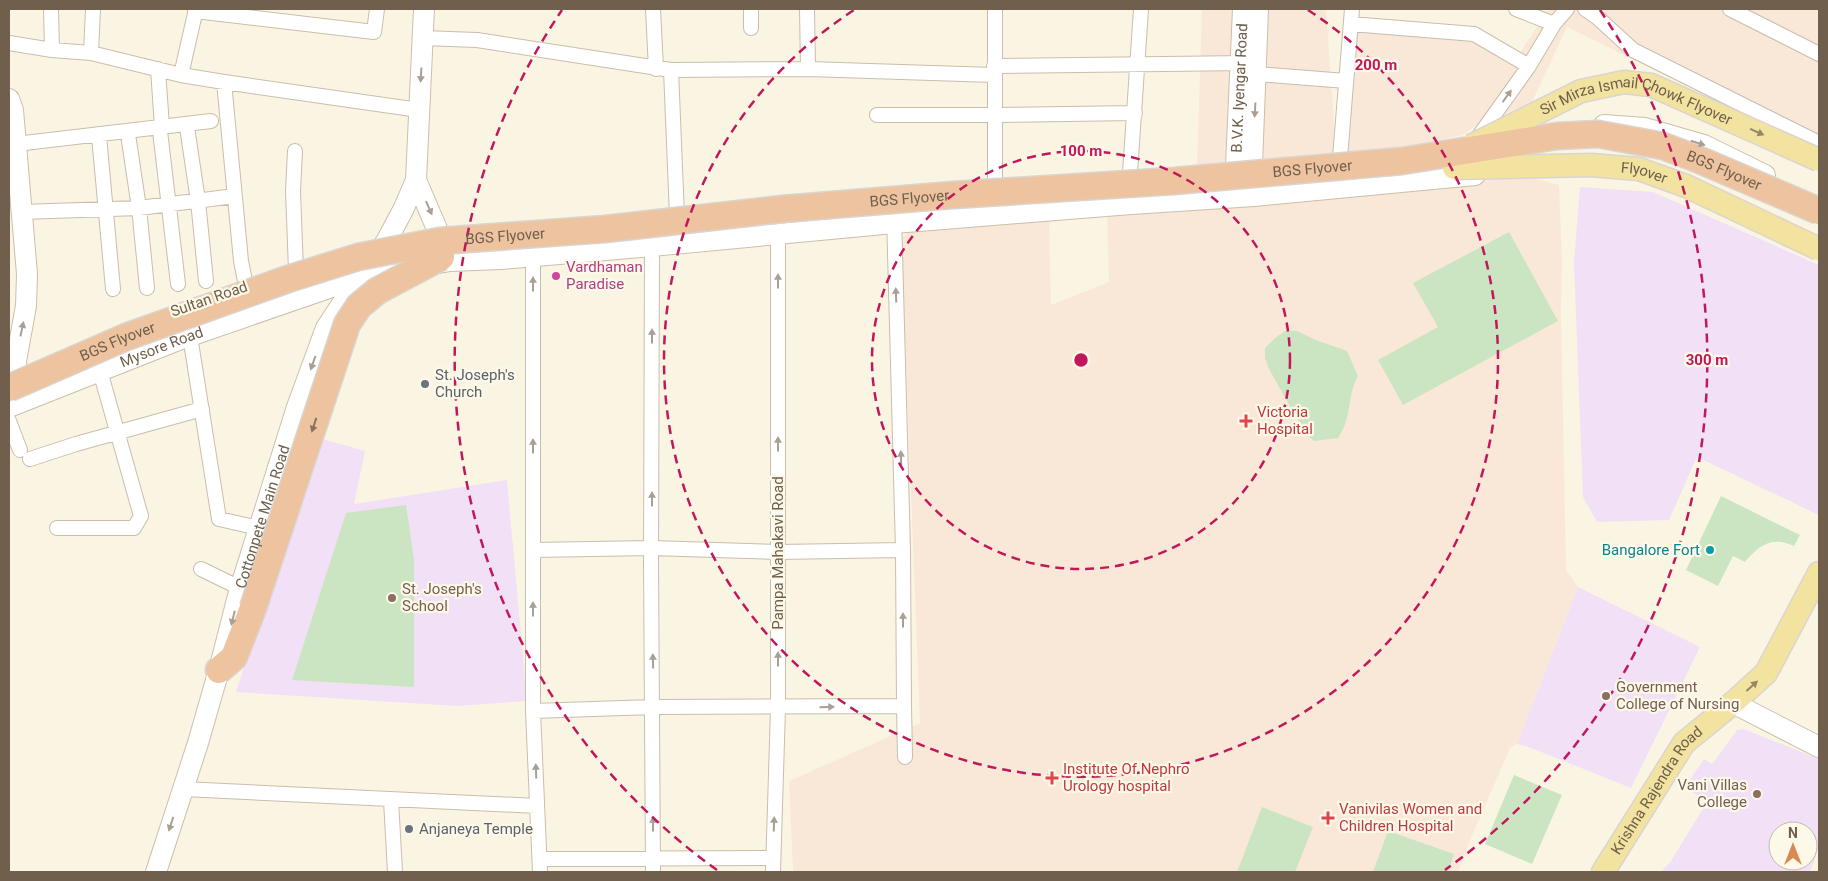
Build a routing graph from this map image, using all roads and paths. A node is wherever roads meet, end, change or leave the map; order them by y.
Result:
1 (51, 9) edge
2 (93, 9) edge
3 (377, 9) edge
4 (424, 9) edge
5 (653, 9) edge
6 (751, 9) edge
7 (806, 9) edge
8 (994, 9) edge
9 (1141, 9) edge
10 (1243, 9) edge
11 (1258, 9) edge
12 (1352, 9) edge
13 (1516, 9) edge
14 (1566, 9) edge
15 (1585, 9) edge
16 (1730, 9) edge
17 (195, 10) edge
18 (1351, 24) junction
19 (1554, 24) junction
20 (751, 28) dead end
21 (422, 38) junction
22 (9, 44) edge
23 (52, 50) junction
24 (91, 53) junction
25 (1819, 54) edge
26 (1138, 64) junction
27 (1529, 66) junction
28 (1251, 67) junction
29 (158, 69) junction
30 (656, 69) junction
31 (808, 69) junction
32 (671, 70) junction
33 (994, 70) junction
34 (181, 75) junction
35 (1346, 81) junction
36 (224, 82) junction
37 (9, 99) edge
38 (419, 110) junction
39 (1135, 113) junction
40 (877, 115) dead end
41 (994, 115) junction
42 (211, 121) dead end
43 (187, 126) dead end
44 (161, 129) junction
45 (128, 134) dead end
46 (99, 136) dead end
47 (1479, 136) junction
48 (1819, 143) edge
49 (16, 144) junction
50 (295, 151) dead end
51 (1340, 158) junction
52 (1819, 160) edge
53 (1454, 161) junction
54 (1244, 165) junction
55 (1130, 173) junction
56 (416, 180) junction
57 (995, 183) junction
58 (891, 191) junction
59 (235, 196) junction
60 (1246, 196) junction
61 (1819, 200) edge
62 (198, 201) junction
63 (169, 204) junction
64 (139, 208) junction
65 (106, 210) junction
66 (1819, 211) edge
67 (22, 212) junction
68 (677, 216) junction
69 (894, 223) junction
70 (1819, 223) edge
71 (778, 234) junction
72 (1819, 237) edge
73 (387, 240) junction
74 (652, 246) junction
75 (440, 247) junction
76 (1819, 249) edge
77 (533, 255) junction
78 (300, 268) junction
79 (364, 276) junction
80 (206, 281) dead end
81 (178, 284) dead end
82 (246, 286) junction
83 (147, 288) dead end
84 (113, 289) dead end
85 (317, 292) junction
86 (326, 328) junction
87 (190, 336) junction
88 (100, 371) junction
89 (13, 392) edge
90 (202, 408) junction
91 (9, 422) edge
92 (118, 433) junction
93 (57, 528) dead end
94 (259, 528) junction
95 (652, 548) junction
96 (533, 550) junction
97 (903, 550) junction
98 (778, 552) junction
99 (201, 569) dead end
100 (1819, 573) edge
101 (247, 598) junction
102 (219, 670) joint
103 (1733, 703) junction
104 (904, 706) junction
105 (653, 707) junction
106 (778, 708) junction
107 (533, 711) junction
108 (1819, 747) edge
109 (905, 757) dead end
110 (182, 789) junction
111 (391, 800) junction
112 (537, 806) junction
113 (772, 858) junction
114 (540, 865) edge
115 (653, 866) edge
116 (156, 872) edge
117 (395, 872) edge
118 (773, 872) edge
119 (1603, 872) edge

1 - 23 street
2 - 24 street
3 - 17 street
4 - 21 main road, Cottonpete Main Road
5 - 30 street
6 - 20 street
7 - 31 street
8 - 33 street
9 - 26 street
10 - 28 main road, B.V.K. Iyengar Road
11 - 28 main road, B.V.K. Iyengar Road
12 - 18 street
13 - 19 street
14 - 19 street
15 - 48 street
16 - 25 street
17 - 34 street
18 - 27 street
18 - 35 street
19 - 27 street
21 - 30 street
21 -> 38 main road, Cottonpete Main Road
22 - 23 street
23 - 24 street
24 - 29 street
26 - 28 street
26 - 33 street
26 - 39 street
47 -> 27 street
28 - 35 street
28 - 54 main road, B.V.K. Iyengar Road
29 - 34 street
29 - 44 street
30 - 32 street
31 - 32 street
31 - 33 street
32 - 68 street
33 - 41 street
34 - 36 street
35 - 51 street
36 - 38 street
36 - 59 street
37 - 49 main road
38 - 56 main road, Cottonpete Main Road
39 - 41 street
39 - 55 street
40 - 41 street
41 - 57 street
42 - 44 street
43 - 62 street
44 - 49 street
44 - 63 street
45 - 64 street
46 - 65 street
47 - 51 main road, Sultan Road
47 -> 61 main road, Sultan Road
49 - 67 main road
50 - 78 street
51 - 54 main road, Sultan Road
53 -> 52 main road, Sir Mirza Ismail Chowk Flyover, bridge
53 - 66 highway, BGS Flyover, bridge
53 - 70 highway, BGS Flyover, bridge
53 - 75 highway, BGS Flyover
53 - 76 main road, Flyover, bridge
53 - 89 highway, BGS Flyover, bridge
54 - 55 main road, Sultan Road
54 - 60 main road, B.V.K. Iyengar Road
55 - 57 main road, Sultan Road
56 - 73 main road, Cottonpete Main Road
56 -> 75 main road, Cottonpete Main Road
57 - 58 main road, Sultan Road
58 - 68 main road, Sultan Road
58 - 69 street
59 - 62 street
59 - 82 street
60 - 69 main road, Mysore Road
60 - 72 main road, Mysore Road
62 - 63 street
62 - 80 street
63 - 64 street
63 - 81 street
64 - 65 street
64 - 83 street
65 - 67 street
65 - 84 street
89 -> 67 main road
68 - 75 main road, Sultan Road
69 - 71 main road, Mysore Road
97 -> 69 street
71 - 74 main road, Mysore Road
98 -> 71 street, Pampa Mahakavi Road
73 - 75 main road, Sultan Road
73 - 78 main road, Sultan Road
73 - 79 main road, Cottonpete Main Road
74 - 77 main road, Mysore Road
95 -> 74 street
75 - 89 highway, BGS Flyover
75 -> 101 highway, bridge
77 - 79 main road, Mysore Road
96 -> 77 street
78 - 82 main road, Sultan Road
78 - 85 main road
79 - 85 main road, Mysore Road
79 - 86 main road, Cottonpete Main Road
82 - 89 main road, Sultan Road
85 - 86 main road
85 - 87 main road, Mysore Road
86 -> 94 main road, Cottonpete Main Road
87 - 88 main road, Mysore Road
87 - 90 street
88 - 89 main road, Mysore Road
88 - 92 street
90 - 92 street
90 - 94 street
91 - 92 street
92 - 93 street
94 - 101 main road, Cottonpete Main Road
95 - 96 street
95 - 98 street
105 -> 95 street
107 -> 96 street
97 - 98 street
104 -> 97 street
106 -> 98 street, Pampa Mahakavi Road
99 - 101 street
103 -> 100 main road, Krishna Rajendra Road
101 -> 102 highway
102 - 110 main road
103 - 108 main road
103 - 119 main road, Krishna Rajendra Road
106 -> 104 street
104 - 109 street
105 - 106 street
105 - 107 street
115 -> 105 street
113 -> 106 street, Pampa Mahakavi Road
112 -> 107 street
110 - 111 street
110 -> 116 main road
111 - 112 street
111 - 117 street
112 - 114 street
113 - 115 street
113 - 118 street, Pampa Mahakavi Road
114 - 115 street

